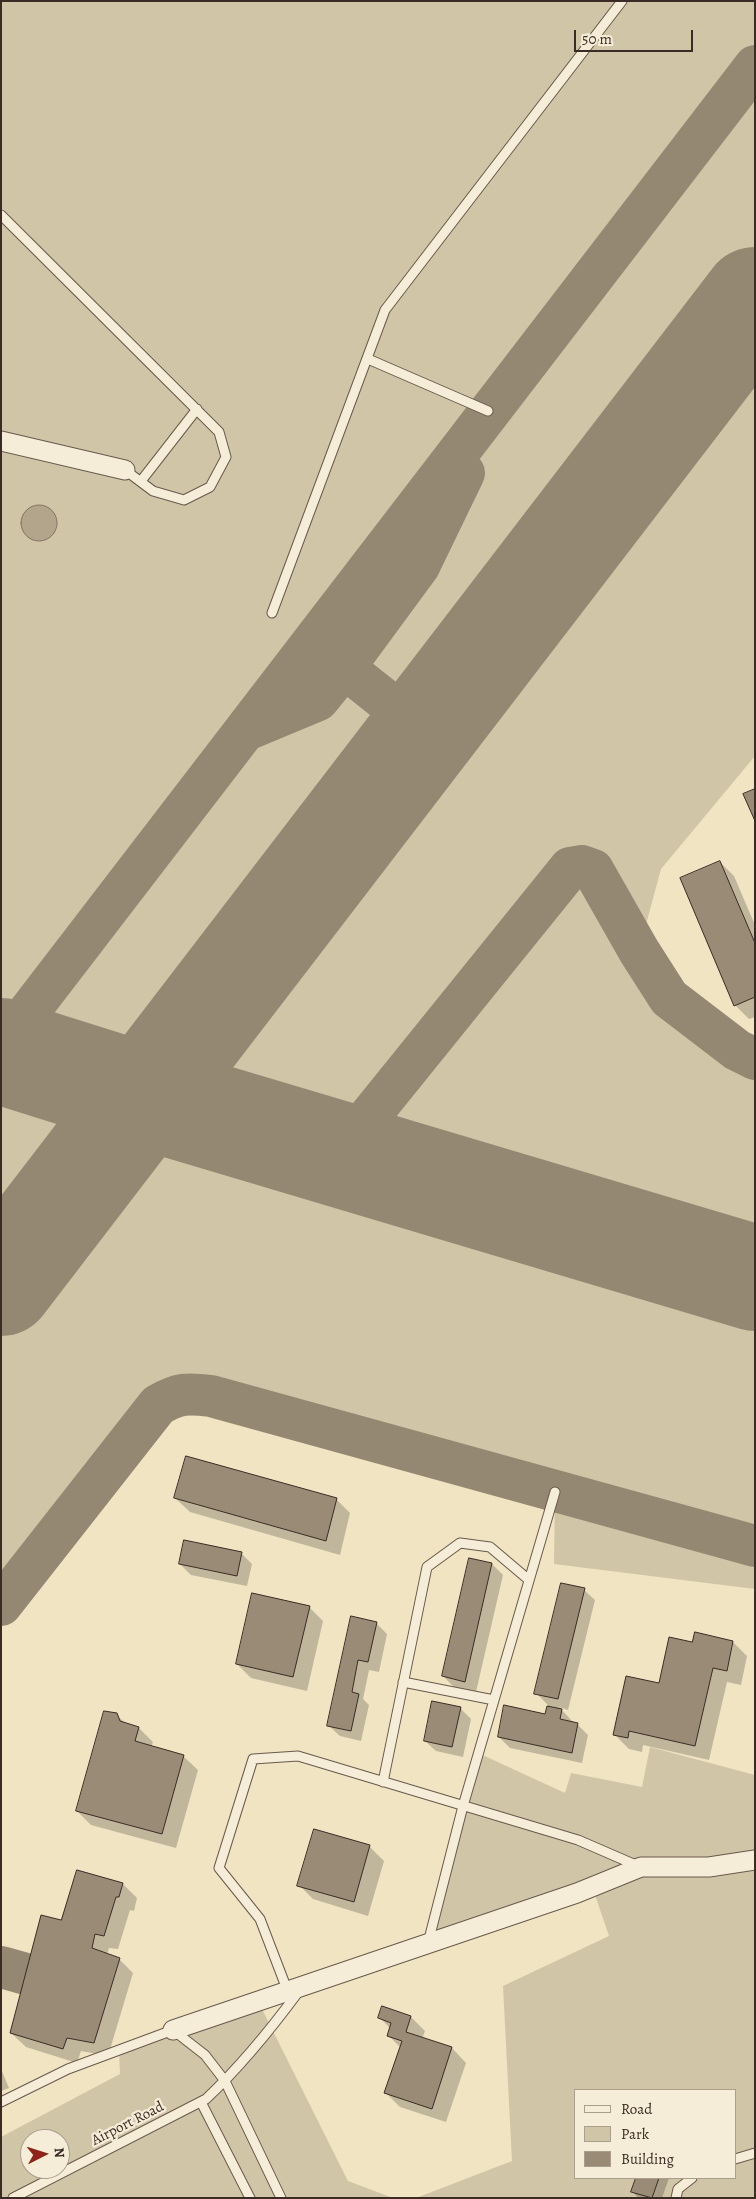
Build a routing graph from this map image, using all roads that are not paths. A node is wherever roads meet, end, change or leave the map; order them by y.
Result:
1 (622, 1) edge
2 (1, 215) edge
3 (368, 359) junction
4 (197, 409) junction
5 (488, 411) dead end
6 (1, 441) edge
7 (125, 470) joint
8 (141, 481) junction
9 (272, 613) dead end
10 (555, 1492) dead end
11 (529, 1580) junction
12 (403, 1682) junction
13 (494, 1700) junction
14 (382, 1782) junction
15 (463, 1806) junction
16 (755, 1860) edge
17 (640, 1868) junction
18 (428, 1943) junction
19 (295, 1989) junction
20 (173, 2030) junction
21 (225, 2081) junction
22 (1, 2102) edge
23 (201, 2102) junction
24 (755, 2153) edge
25 (736, 2159) edge
26 (691, 2179) edge
27 (13, 2198) edge
28 (250, 2198) edge
29 (281, 2198) edge
30 (676, 2198) edge

1 - 3 lane
2 - 4 lane
3 - 5 lane
3 - 9 lane
4 - 8 lane
4 - 8 lane
6 - 7 street
7 - 8 lane
10 - 11 lane
11 - 12 lane
11 - 13 lane
12 - 13 lane
12 - 14 lane
13 - 15 lane
14 - 15 lane
14 - 19 lane
15 - 17 lane
15 - 18 lane
16 - 17 street
17 - 18 street
18 - 19 street
19 - 20 street
19 - 21 lane, Airport Road
20 - 21 lane
20 - 22 lane
21 - 23 lane, Airport Road
21 - 29 lane
23 - 27 lane, Airport Road
23 - 28 lane
24 - 25 lane
26 - 30 lane

